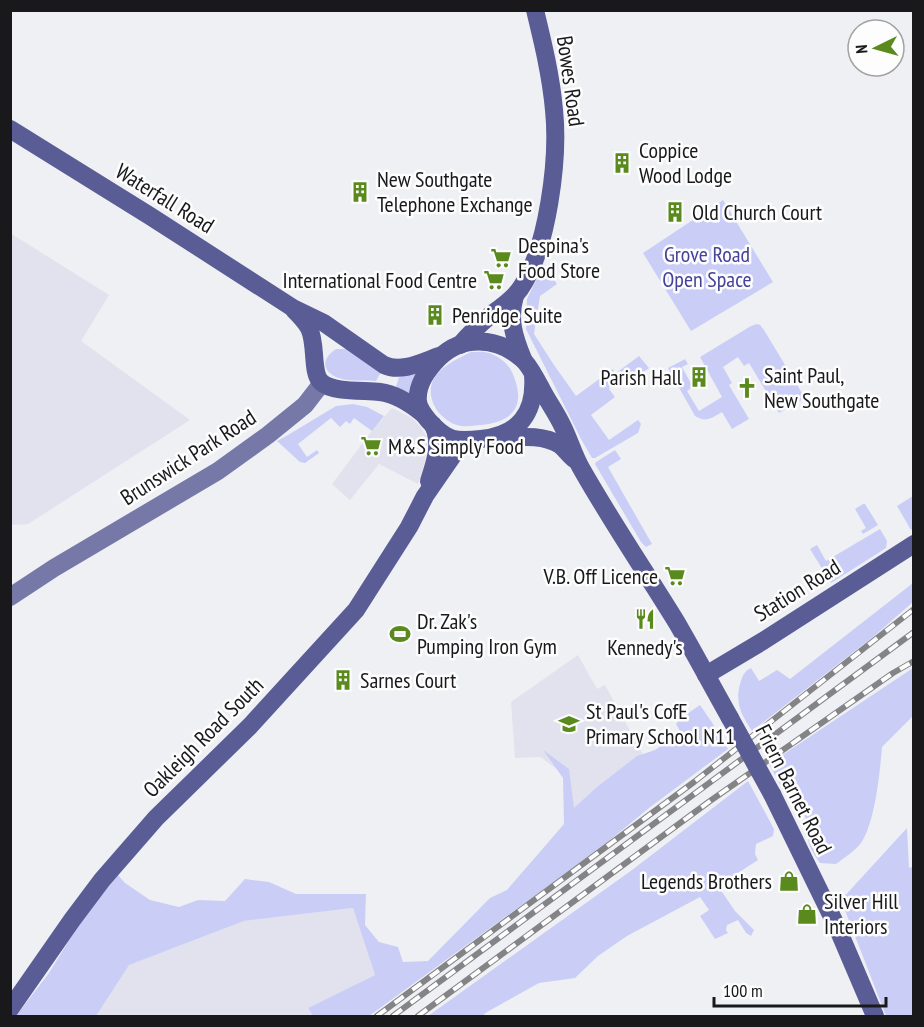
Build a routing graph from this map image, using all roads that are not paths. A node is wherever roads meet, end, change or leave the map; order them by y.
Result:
1 (535, 10) edge
2 (10, 129) edge
3 (515, 296) junction
4 (293, 308) junction
5 (356, 344) junction
6 (460, 345) junction
7 (442, 355) junction
8 (523, 359) junction
9 (315, 360) junction
10 (533, 375) junction
11 (322, 383) junction
12 (428, 419) junction
13 (488, 439) junction
14 (581, 467) junction
15 (425, 496) junction
16 (914, 544) edge
17 (10, 597) edge
18 (706, 675) junction
19 (10, 1009) edge
20 (875, 1017) edge

1 - 3 main road, Bowes Road
2 - 4 main road, Waterfall Road
3 - 6 main road, Bowes Road
3 - 8 main road, Bowes Road
4 - 5 main road
4 - 9 main road
5 - 7 main road
5 - 9 main road
6 - 7 main road
6 - 8 main road
7 - 12 main road
8 - 10 main road
9 - 11 main road
10 - 13 main road
10 - 14 main road, Friern Barnet Road
11 - 12 main road
11 - 17 street, Brunswick Park Road
12 - 13 main road
12 - 15 main road, Oakleigh Road South
13 - 14 main road, Friern Barnet Road
13 - 15 main road, Oakleigh Road South
14 - 18 main road, Friern Barnet Road
15 - 19 main road, Oakleigh Road South
16 - 18 main road, Station Road
18 - 20 main road, Friern Barnet Road, bridge

